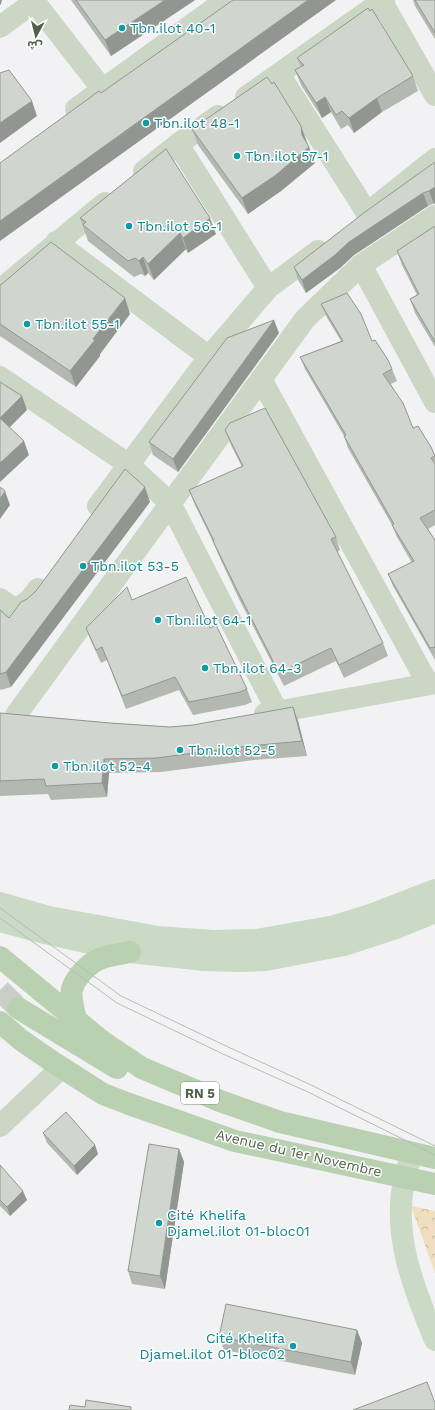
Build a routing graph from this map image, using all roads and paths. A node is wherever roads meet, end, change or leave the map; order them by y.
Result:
1 (226, 0) edge
2 (33, 1) edge
3 (383, 1) edge
4 (0, 27) edge
5 (279, 74) junction
6 (103, 90) junction
7 (435, 95) edge
8 (58, 122) edge
9 (178, 144) junction
10 (435, 159) edge
11 (367, 213) junction
12 (435, 216) edge
13 (350, 226) edge
14 (333, 239) edge
15 (56, 242) junction
16 (361, 265) junction
17 (268, 288) junction
18 (0, 290) edge
19 (208, 357) junction
20 (0, 377) edge
21 (262, 379) junction
22 (435, 402) edge
23 (128, 464) junction
24 (170, 503) junction
25 (87, 522) edge
26 (50, 572) edge
27 (0, 599) edge
28 (432, 684) edge
29 (277, 711) junction
30 (8, 715) edge
31 (39, 717) edge
32 (248, 717) edge
33 (435, 890) edge
34 (0, 903) edge
35 (435, 912) edge
36 (0, 921) edge
37 (130, 952) junction
38 (0, 957) edge
39 (76, 1020) junction
40 (0, 1022) tunnel mouth
41 (61, 1068) junction
42 (182, 1122) junction
43 (280, 1122) junction
44 (0, 1126) edge
45 (412, 1153) junction
46 (435, 1158) edge
47 (405, 1177) junction
48 (435, 1184) edge
49 (435, 1340) edge

1 - 6 street
2 - 4 street
2 - 6 street
3 - 5 street
3 - 7 street
5 - 9 street
5 - 11 street
6 - 8 street
9 - 15 street
9 - 17 street
10 - 11 street
11 - 13 street
12 - 16 street
14 - 17 street
15 - 18 street
15 - 19 street
16 - 21 street
16 - 22 street
17 - 19 street
19 - 23 street
20 - 23 street
21 - 24 street
21 - 28 street
23 - 24 street
23 - 25 street
24 - 29 street
24 - 30 street
26 - 27 street
28 - 29 street
29 - 32 street
30 - 31 street
33 - 34 main road
35 - 37 main road
36 - 37 main road
37 - 39 main road
38 - 39 main road, Avenue du 1er Novembre / RN 5
39 - 43 main road, Avenue du 1er Novembre / RN 5
40 - 41 main road, Avenue du 1er Novembre / RN 5
41 - 42 main road, Avenue du 1er Novembre / RN 5
41 - 44 street
42 - 43 main road, RN 5
42 - 47 main road, Avenue du 1er Novembre / RN 5
43 - 45 main road, Avenue du 1er Novembre / RN 5
45 - 46 main road, Avenue du 1er Novembre / RN 5
45 - 47 main road
47 - 48 main road, Avenue du 1er Novembre / RN 5
47 - 49 main road

